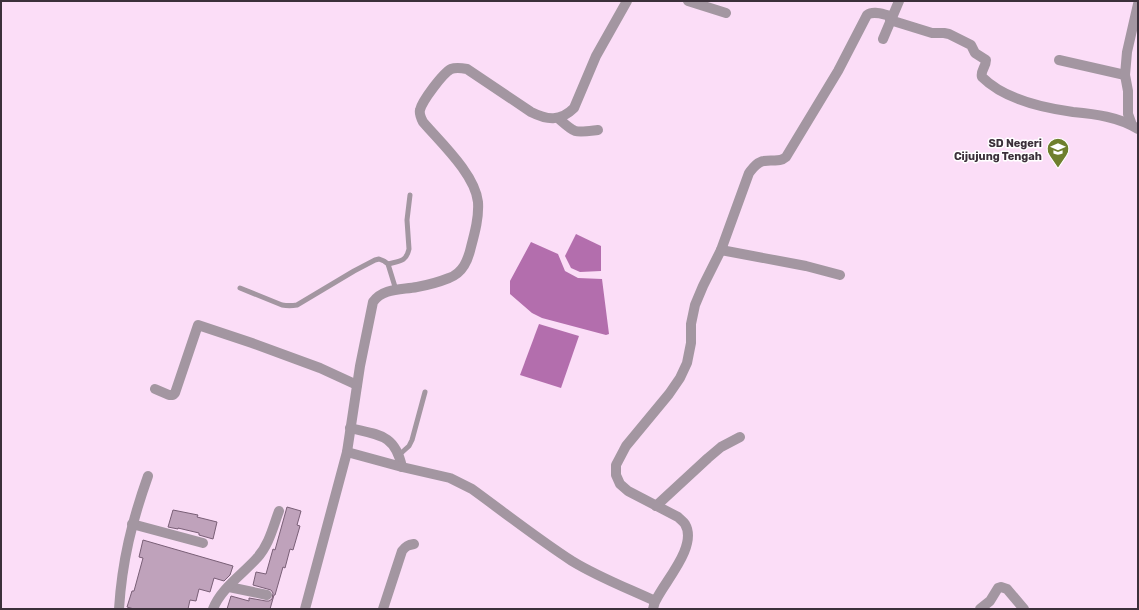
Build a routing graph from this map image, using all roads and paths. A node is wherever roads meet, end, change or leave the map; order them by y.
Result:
1 (627, 1) edge
2 (688, 1) edge
3 (899, 1) edge
4 (1138, 4) edge
5 (726, 13) dead end
6 (891, 18) junction
7 (1136, 28) edge
8 (883, 39) dead end
9 (1059, 60) dead end
10 (1126, 75) junction
11 (558, 118) junction
12 (1135, 127) edge
13 (598, 130) dead end
14 (410, 195) dead end
15 (721, 250) junction
16 (388, 264) junction
17 (840, 275) dead end
18 (240, 288) dead end
19 (396, 290) junction
20 (357, 385) junction
21 (155, 390) dead end
22 (425, 392) dead end
23 (350, 428) junction
24 (740, 436) dead end
25 (347, 452) junction
26 (399, 455) junction
27 (402, 467) junction
28 (148, 476) dead end
29 (656, 506) junction
30 (279, 511) dead end
31 (132, 524) junction
32 (203, 543) dead end
33 (414, 544) dead end
34 (229, 587) junction
35 (267, 595) dead end
36 (654, 605) edge
37 (119, 609) edge
38 (213, 609) edge
39 (305, 609) edge
40 (383, 609) edge
41 (980, 609) edge
42 (1024, 609) edge

1 - 11 street
2 - 5 street
3 - 6 street
4 - 7 street
6 - 8 street
6 - 12 street
6 - 15 street
7 - 10 street
9 - 10 street
10 - 12 street
11 - 13 street
11 - 19 street
14 - 16 lane
15 - 17 street
15 - 29 street
16 - 18 lane
16 - 19 lane
19 - 20 street
20 - 21 street
20 - 23 street
22 - 26 lane
23 - 25 street
23 - 26 street
24 - 29 street
25 - 27 street
25 - 39 street
26 - 27 street
27 - 36 street
28 - 31 street
29 - 36 street
30 - 34 street
31 - 32 street
31 - 37 street
33 - 40 street
34 - 35 street
34 - 38 street
41 - 42 street

